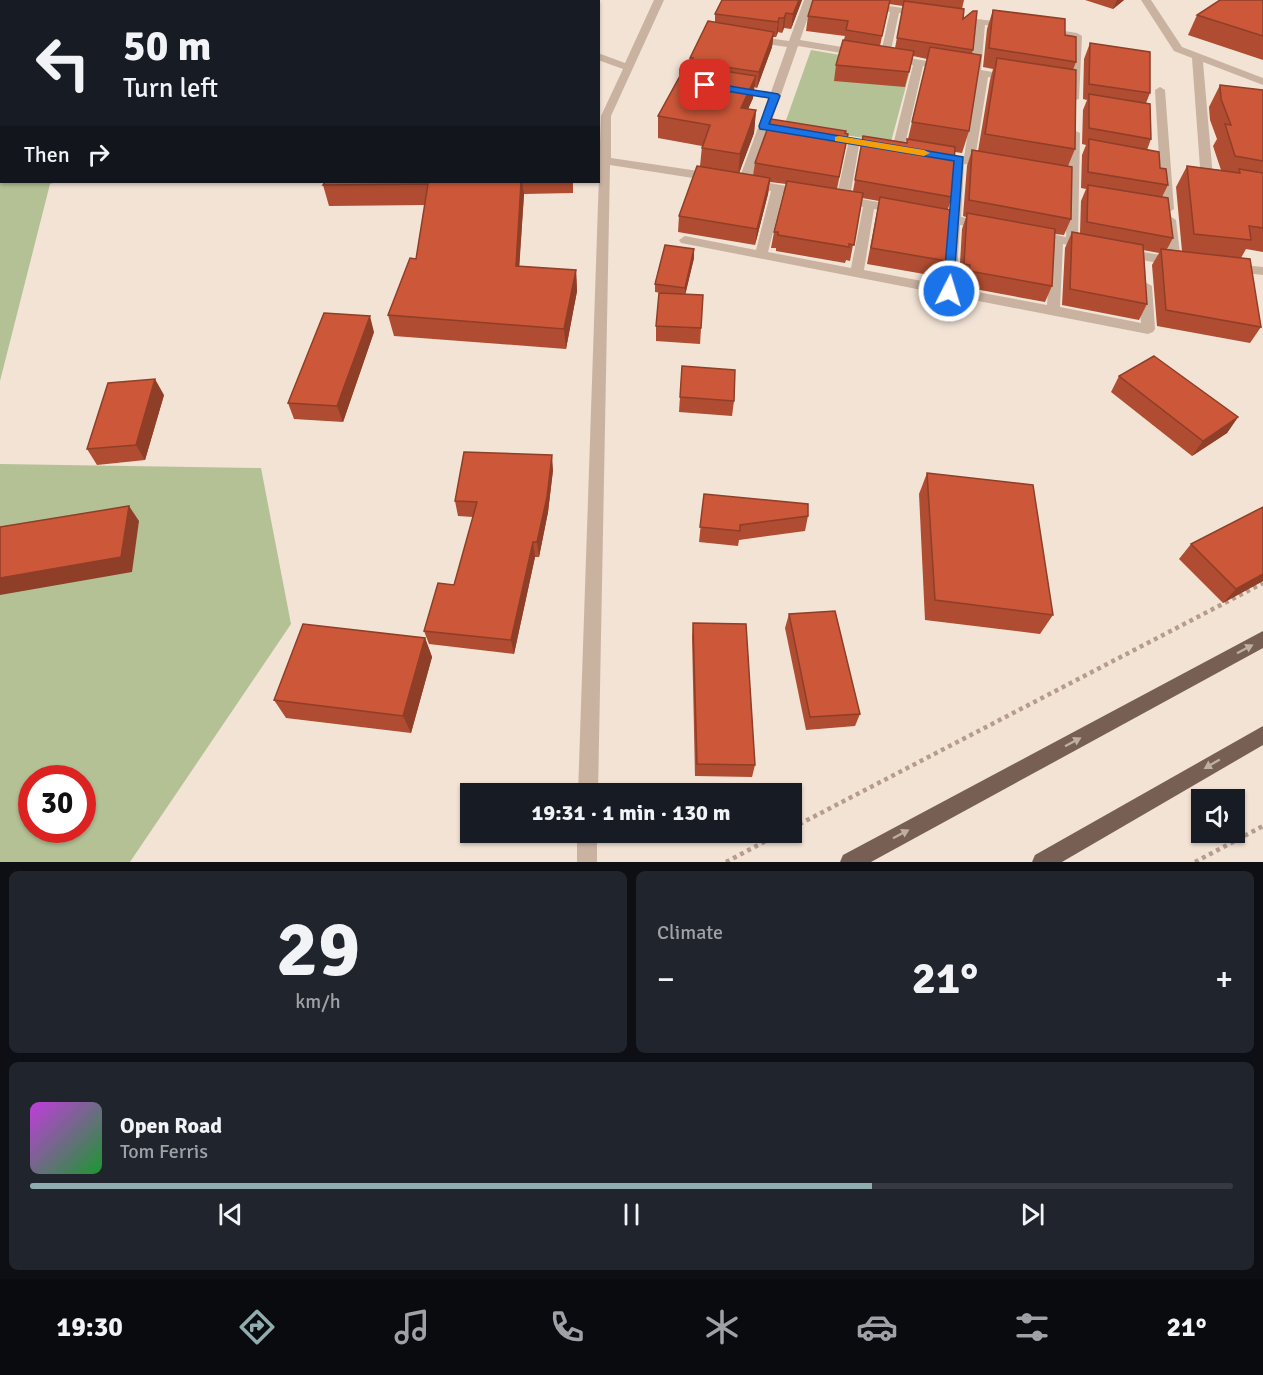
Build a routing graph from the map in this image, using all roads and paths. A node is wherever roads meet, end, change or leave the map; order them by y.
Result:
1 (659, 0) edge
2 (809, 0) edge
3 (828, 0) edge
4 (1146, 0) edge
5 (895, 10) junction
6 (927, 14) edge
7 (948, 17) edge
8 (980, 22) junction
9 (746, 38) edge
10 (794, 44) junction
11 (1197, 56) junction
12 (600, 57) edge
13 (885, 57) junction
14 (920, 62) junction
15 (628, 67) junction
16 (979, 72) junction
17 (1018, 79) edge
18 (1263, 82) edge
19 (1064, 86) edge
20 (1076, 88) junction
21 (728, 89) edge
22 (1160, 90) dead end
23 (775, 96) junction
24 (820, 136) edge
25 (854, 142) junction
26 (908, 150) junction
27 (964, 160) junction
28 (605, 161) junction
29 (1004, 166) edge
30 (732, 180) junction
31 (1229, 185) edge
32 (778, 188) junction
33 (832, 198) junction
34 (869, 204) junction
35 (955, 220) junction
36 (1000, 228) edge
37 (1023, 232) edge
38 (1057, 239) junction
39 (685, 240) dead end
40 (1072, 242) junction
41 (761, 255) junction
42 (1144, 267) junction
43 (1218, 267) edge
44 (1263, 271) edge
45 (857, 273) junction
46 (949, 291) junction
47 (1053, 311) junction
48 (1263, 583) edge
49 (1263, 639) edge
50 (1263, 735) edge
51 (588, 783) edge
52 (802, 823) edge
53 (1263, 826) edge
54 (587, 843) edge
55 (762, 843) edge
56 (587, 862) edge
57 (726, 862) edge
58 (850, 862) edge
59 (1042, 862) edge
60 (1195, 862) edge

1 - 15 street
2 - 10 street
3 - 5 street
4 - 11 street
5 - 6 street
5 - 13 street
7 - 8 street
8 - 16 street
8 - 20 street
9 - 10 street
10 - 13 street
10 - 23 street
11 - 18 street
11 - 31 street
12 - 15 street
13 - 14 street
14 - 16 street
14 - 26 street
15 - 28 street
16 - 17 street
16 - 27 street
19 - 20 street
20 - 40 street
21 - 23 street
22 - 42 street
23 - 30 street
24 - 25 street
25 - 26 street
25 - 33 street
26 - 27 street
27 - 29 street
27 - 35 street
28 - 30 street
28 - 51 street
30 - 32 street
32 - 33 street
32 - 41 street
33 - 34 street
34 - 35 street
34 - 45 street
35 - 36 street
35 - 46 street
37 - 38 street
38 - 40 street
38 - 47 street
39 - 41 street
40 - 42 street
41 - 45 street
42 - 47 street
43 - 44 street
45 - 46 street
46 - 47 street
48 - 52 path
58 -> 49 main road
50 -> 59 main road
53 - 60 path
54 - 56 street
55 - 57 path

